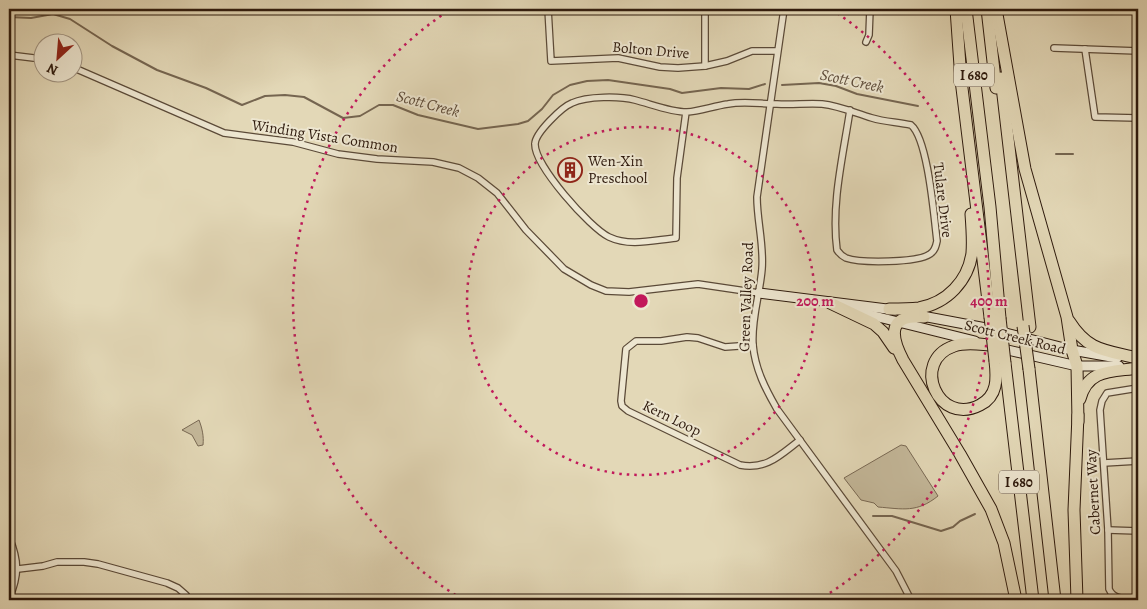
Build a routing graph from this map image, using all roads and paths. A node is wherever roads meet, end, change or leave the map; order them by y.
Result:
1 (548, 9) edge
2 (705, 9) edge
3 (784, 9) edge
4 (870, 9) edge
5 (956, 9) edge
6 (966, 9) edge
7 (987, 9) edge
8 (995, 9) edge
9 (866, 42) dead end
10 (1054, 48) dead end
11 (1086, 49) junction
12 (1138, 51) edge
13 (777, 52) junction
14 (9, 55) edge
15 (32, 58) edge
16 (705, 66) junction
17 (82, 72) edge
18 (770, 104) junction
19 (850, 110) junction
20 (686, 112) junction
21 (1138, 118) edge
22 (967, 138) junction
23 (1022, 291) junction
24 (629, 292) joint
25 (759, 293) junction
26 (830, 303) junction
27 (889, 309) junction
28 (924, 317) junction
29 (1067, 317) junction
30 (995, 318) junction
31 (899, 322) junction
32 (754, 345) junction
33 (989, 345) junction
34 (1072, 350) junction
35 (902, 360) junction
36 (1000, 362) junction
37 (1138, 363) edge
38 (1078, 366) junction
39 (1032, 369) junction
40 (1138, 388) edge
41 (1078, 422) junction
42 (800, 440) junction
43 (1138, 461) edge
44 (1104, 463) junction
45 (1108, 530) junction
46 (1138, 531) edge
47 (9, 537) edge
48 (18, 569) junction
49 (186, 595) dead end
50 (1138, 598) edge
51 (9, 599) edge
52 (911, 600) edge
53 (1016, 600) edge
54 (1034, 600) edge
55 (1055, 600) edge
56 (1061, 600) edge
57 (1078, 600) edge

1 - 16 street, Bolton Drive
2 - 16 street
3 - 13 street, Green Valley Road
4 - 9 street
5 - 22 highway
6 - 30 highway, I 680
7 - 23 highway, I 680
8 - 23 highway, I 680
8 - 29 highway
10 - 11 street
11 - 12 street
11 - 21 street
13 - 16 street, Bolton Drive
13 - 18 street, Green Valley Road
14 - 15 street
17 - 24 street, Winding Vista Common
18 - 19 street
18 - 20 street
18 - 25 street, Green Valley Road
19 - 19 street, Tulare Drive
20 - 20 street
22 - 27 highway
22 - 30 highway
23 - 39 highway, I 680
24 - 25 street, Scott Creek Road
25 - 26 main road, Scott Creek Road
25 - 32 street, Green Valley Road
26 - 27 main road, Scott Creek Road
26 - 31 main road, Scott Creek Road
26 - 35 highway
27 - 28 main road, Scott Creek Road
28 - 31 highway
28 - 34 main road, Scott Creek Road
29 - 34 highway
29 - 37 highway
30 - 36 highway, bridge
31 - 33 main road, Scott Creek Road
31 - 35 highway
32 - 42 street, Green Valley Road
32 - 42 street, Kern Loop
33 - 36 highway
33 - 38 main road, Scott Creek Road
34 - 37 main road, Scott Creek Road
34 - 38 highway
35 - 53 highway
36 - 54 highway, I 680
37 - 38 main road, Scott Creek Road
37 - 41 highway
38 - 41 highway
39 - 55 highway, I 680
39 - 56 highway, I 680
40 - 44 street, Cabernet Way
41 - 57 highway
42 - 52 street, Green Valley Road
43 - 44 street
44 - 45 street, Cabernet Way
45 - 46 street
45 - 50 street, Cabernet Way
47 - 48 street
48 - 49 street
48 - 51 street

